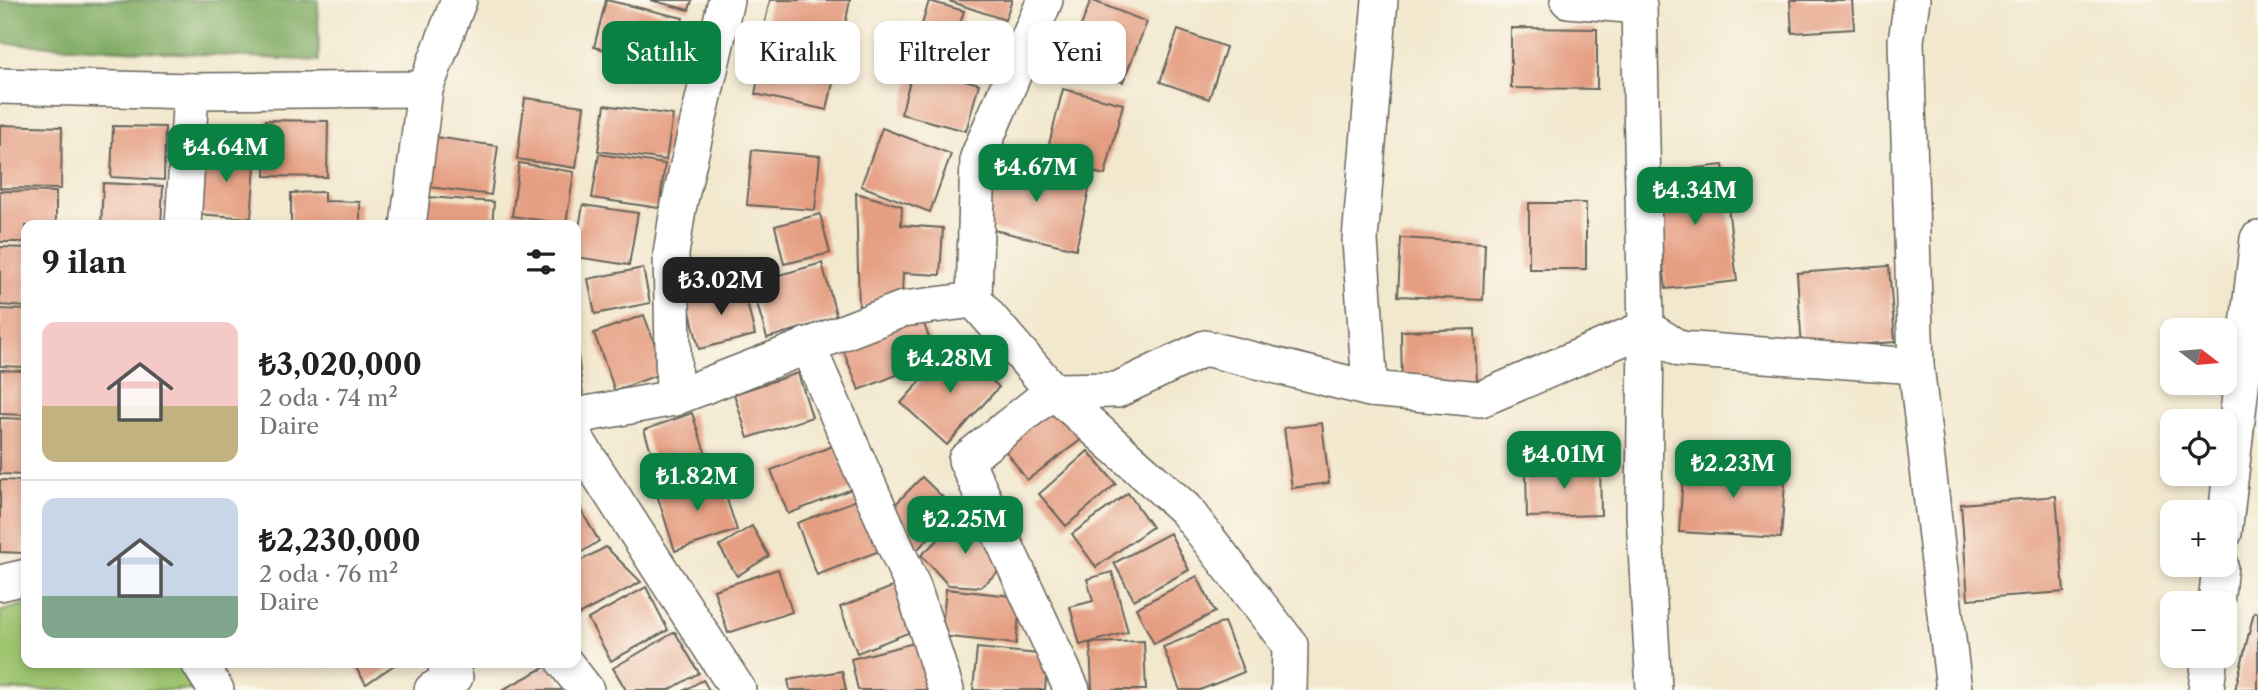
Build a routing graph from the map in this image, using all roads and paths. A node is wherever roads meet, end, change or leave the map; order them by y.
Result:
1 (459, 0) edge
2 (726, 0) edge
3 (1045, 0) edge
4 (1380, 0) edge
5 (1568, 0) edge
6 (1912, 0) edge
7 (0, 86) edge
8 (425, 89) junction
9 (191, 91) junction
10 (183, 220) edge
11 (409, 220) edge
12 (2258, 239) edge
13 (974, 300) junction
14 (1646, 328) junction
15 (807, 345) junction
16 (1916, 366) junction
17 (1370, 389) junction
18 (1053, 391) junction
19 (674, 398) junction
20 (581, 415) edge
21 (581, 447) edge
22 (2228, 500) edge
23 (21, 579) edge
24 (0, 583) edge
25 (202, 668) edge
26 (449, 668) edge
27 (569, 668) edge
28 (2209, 668) edge
29 (216, 690) edge
30 (432, 690) edge
31 (586, 690) edge
32 (738, 690) edge
33 (946, 690) edge
34 (1072, 690) edge
35 (1289, 690) edge
36 (1654, 690) edge
37 (1954, 690) edge
38 (2206, 690) edge

1 - 8 street
2 - 19 street
3 - 13 street
4 - 17 street
5 - 14 street
6 - 16 street
7 - 9 street
8 - 9 street
8 - 11 street
9 - 10 street
12 - 22 street
13 - 15 street
13 - 18 street
14 - 16 street
14 - 17 street
14 - 36 street
15 - 19 street
15 - 33 street
16 - 37 street
17 - 18 street
18 - 34 street
18 - 35 street
19 - 20 street
21 - 32 street
23 - 24 street
25 - 29 street
26 - 30 street
27 - 31 street
28 - 38 street

